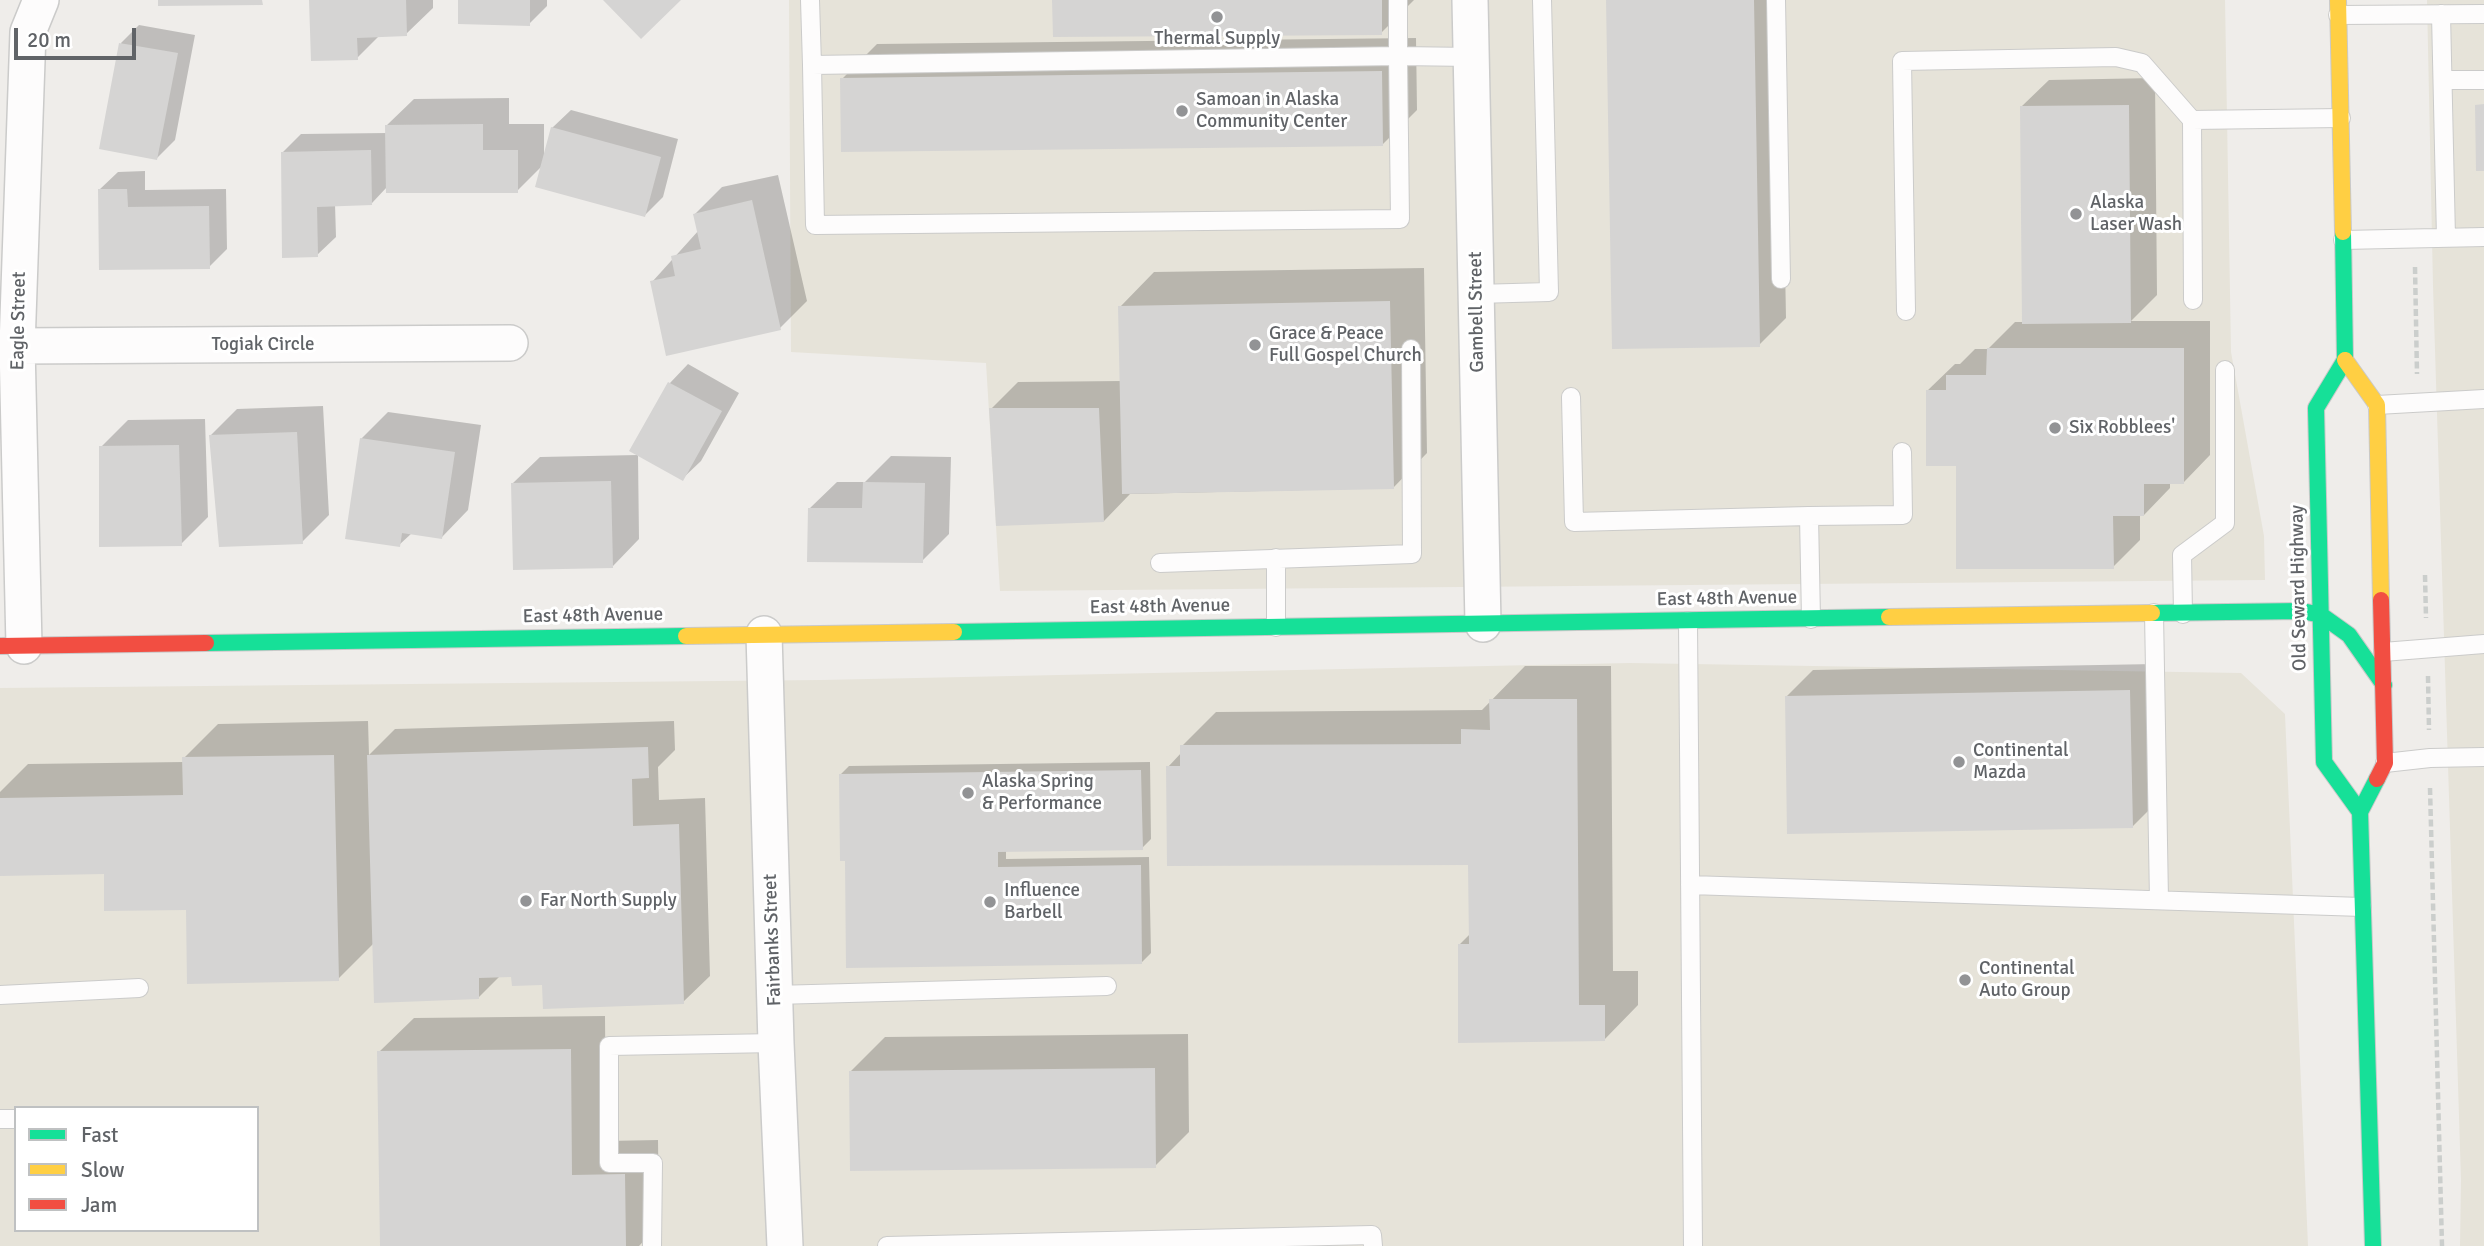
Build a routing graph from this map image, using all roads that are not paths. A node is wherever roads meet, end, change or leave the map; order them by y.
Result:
1 (41, 0) edge
2 (810, 0) edge
3 (1398, 0) edge
4 (1470, 0) edge
5 (1542, 0) edge
6 (1776, 0) edge
7 (2338, 8) edge
8 (2441, 14) junction
9 (2484, 14) edge
10 (1398, 57) junction
11 (1472, 57) junction
12 (812, 65) junction
13 (2443, 80) junction
14 (2484, 80) edge
15 (2341, 118) junction
16 (2192, 120) junction
17 (2484, 237) edge
18 (2446, 238) junction
19 (2343, 240) junction
20 (1781, 279) dead end
21 (1476, 294) junction
22 (2193, 300) dead end
23 (1906, 311) dead end
24 (510, 343) dead end
25 (17, 346) junction
26 (1411, 349) dead end
27 (2345, 360) junction
28 (2225, 370) dead end
29 (1571, 397) dead end
30 (2484, 399) edge
31 (2377, 405) junction
32 (1902, 452) dead end
33 (1809, 516) junction
34 (1276, 558) junction
35 (1160, 563) dead end
36 (2154, 613) junction
37 (2183, 614) junction
38 (2321, 615) junction
39 (1811, 619) junction
40 (1688, 621) junction
41 (1483, 624) junction
42 (1276, 627) junction
43 (764, 634) junction
44 (2484, 644) edge
45 (12, 646) edge
46 (2383, 652) junction
47 (2384, 685) junction
48 (2484, 757) edge
49 (2385, 763) junction
50 (2360, 812) junction
51 (1690, 885) junction
52 (2159, 900) junction
53 (2362, 907) junction
54 (1107, 986) dead end
55 (139, 988) dead end
56 (0, 995) edge
57 (775, 995) junction
58 (776, 1044) junction
59 (652, 1246) edge
60 (785, 1246) edge
61 (887, 1246) edge
62 (1373, 1246) edge
63 (1693, 1246) edge
64 (2373, 1246) edge

1 - 25 street, Eagle Street
2 - 12 lane
3 - 10 lane
4 - 11 street, Gambell Street
5 - 21 lane
6 - 20 lane
7 - 8 lane
7 - 15 street
8 - 9 lane
8 - 13 lane
10 - 11 lane
10 - 12 lane
10 - 12 lane
11 - 21 street, Gambell Street
13 - 14 lane
13 - 18 lane
15 - 16 lane
15 - 19 street
16 - 22 lane
16 - 23 lane
17 - 18 lane
18 - 19 lane
19 - 27 street
21 - 41 street, Gambell Street
24 - 25 street, Togiak Circle
25 - 45 street, Eagle Street
26 - 34 lane
27 - 31 street
27 - 38 street, Old Seward Highway
28 - 37 lane
29 - 33 lane
30 - 31 lane
31 - 46 street
32 - 33 lane
33 - 39 lane
34 - 35 lane
34 - 42 lane
36 - 37 street, East 48th Avenue
36 - 39 street, East 48th Avenue
36 - 52 lane
37 - 38 street, East 48th Avenue
38 - 47 street
38 - 50 street, Old Seward Highway
39 - 40 street, East 48th Avenue
40 - 41 street, East 48th Avenue
40 - 51 lane
41 - 42 street, East 48th Avenue
42 - 43 street, East 48th Avenue
43 - 45 street, East 48th Avenue
43 - 57 street, Fairbanks Street
44 - 46 lane
46 - 47 street
47 - 49 street
48 - 49 lane
49 - 50 street
50 - 53 street
51 - 52 lane
51 - 63 lane
52 - 53 lane
53 - 64 street
54 - 57 lane
55 - 56 lane
57 - 58 street, Fairbanks Street
58 - 59 lane
58 - 60 street, Fairbanks Street
61 - 62 lane

